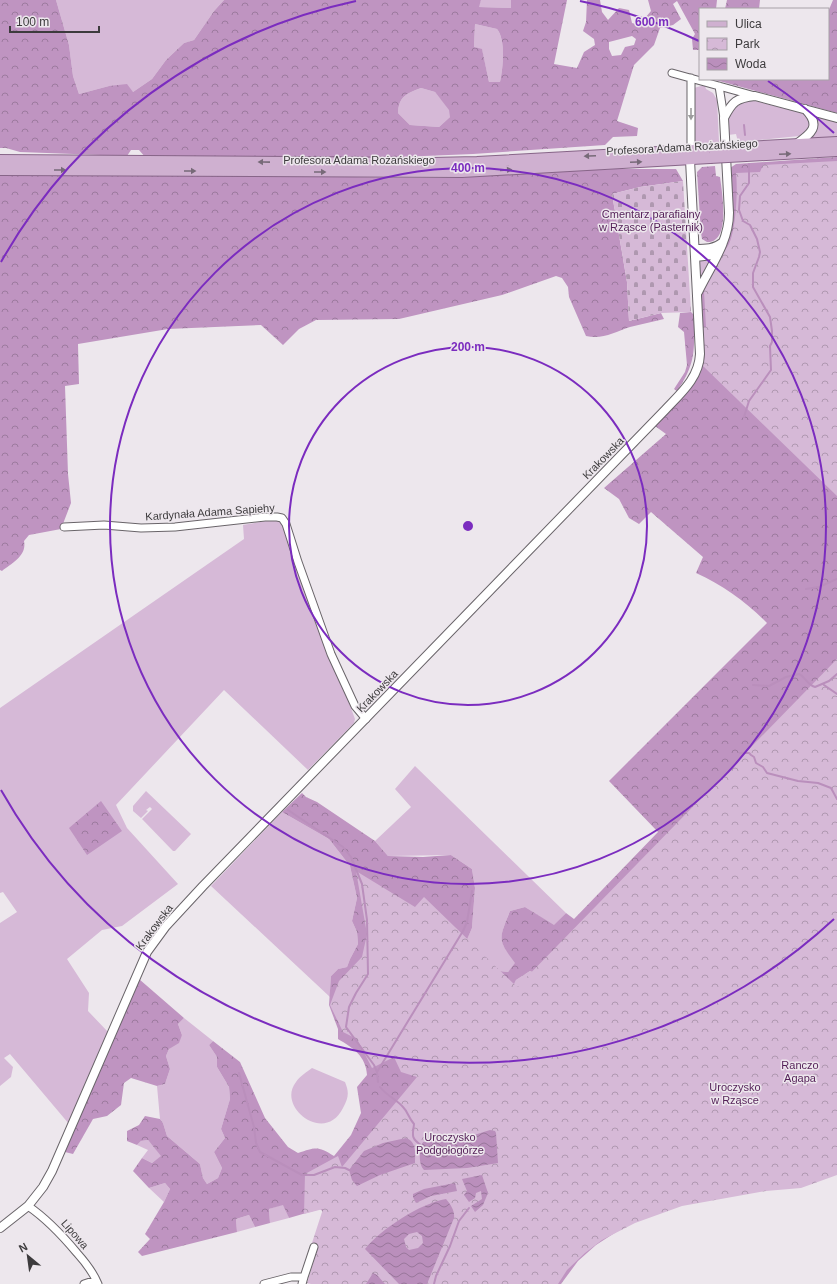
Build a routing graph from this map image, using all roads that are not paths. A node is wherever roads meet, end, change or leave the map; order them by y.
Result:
1 (672, 73) dead end
2 (691, 78) junction
3 (719, 86) junction
4 (755, 96) junction
5 (805, 109) junction
6 (724, 118) junction
7 (837, 118) edge
8 (837, 142) edge
9 (794, 145) junction
10 (746, 151) junction
11 (837, 151) edge
12 (691, 155) junction
13 (0, 160) edge
14 (0, 170) edge
15 (723, 241) junction
16 (695, 253) junction
17 (718, 253) junction
18 (697, 292) junction
19 (64, 527) dead end
20 (366, 719) junction
21 (28, 1206) junction
22 (0, 1228) edge
23 (314, 1247) dead end
24 (303, 1280) edge
25 (97, 1282) edge
26 (84, 1284) edge
27 (264, 1284) edge

1 - 2 street
2 - 3 street
2 -> 12 street
3 - 4 street
3 - 6 street
4 - 5 street
4 - 6 street
5 - 7 street
5 - 9 street
6 - 15 street
8 - 9 main road, Profesora Adama Rożańskiego
9 - 10 main road, Profesora Adama Rożańskiego
10 -> 11 main road, Profesora Adama Rożańskiego
10 - 12 main road, Profesora Adama Rożańskiego, bridge
12 -> 13 main road, Profesora Adama Rożańskiego
14 -> 12 main road, Profesora Adama Rożańskiego
12 - 16 street, Krakowska
15 - 16 street
15 - 17 street
16 - 17 street
16 - 18 street, Krakowska
17 - 18 street
18 - 20 street, Krakowska
19 - 20 street, Kardynała Adama Sapiehy
20 - 21 street, Krakowska
21 - 22 street, Krakowska
21 - 25 street, Lipowa
23 - 24 street
24 - 27 street
25 - 26 street

